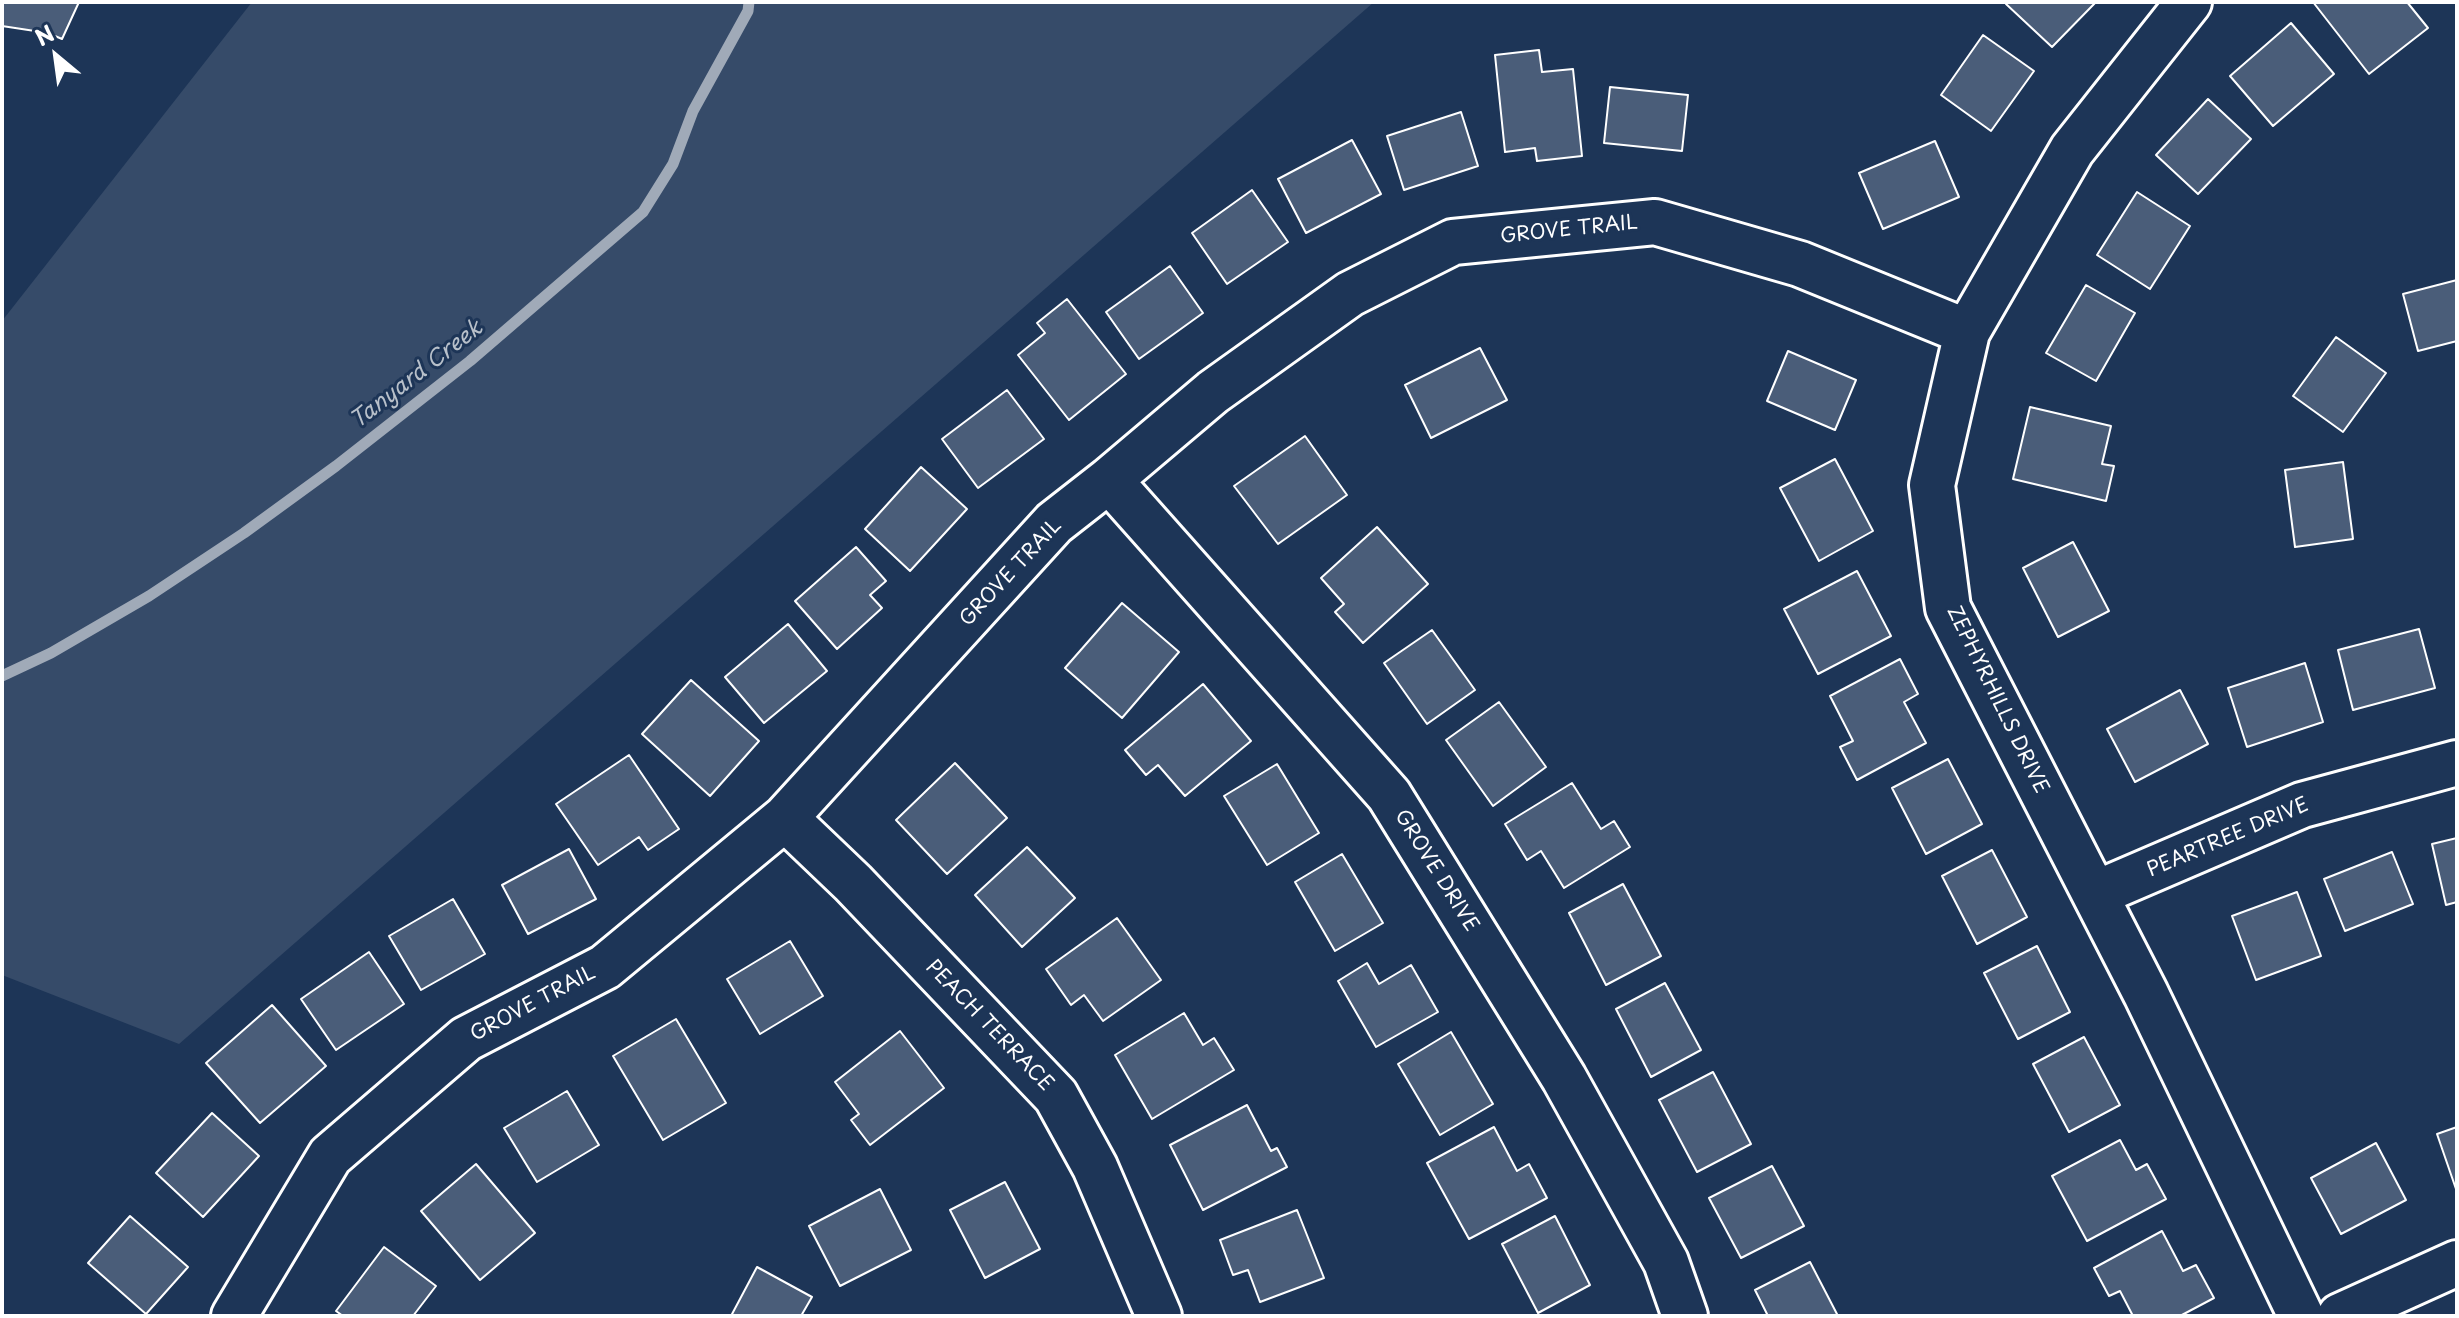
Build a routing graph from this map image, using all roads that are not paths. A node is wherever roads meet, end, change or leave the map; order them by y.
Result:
1 (2189, 2) edge
2 (1967, 332) junction
3 (1109, 480) junction
4 (2457, 763) edge
5 (785, 818) junction
6 (2095, 894) junction
7 (2457, 1263) edge
8 (1149, 1313) edge
9 (234, 1316) edge
10 (1685, 1316) edge
11 (2301, 1316) edge
12 (2340, 1316) edge

1 - 2 street, ZEPHYRHILLS DRIVE
2 - 3 street, GROVE TRAIL
2 - 6 street, ZEPHYRHILLS DRIVE
3 - 5 street, GROVE TRAIL
3 - 10 street, GROVE DRIVE
4 - 6 street, PEARTREE DRIVE
5 - 8 street, PEACH TERRACE
5 - 9 street, GROVE TRAIL
6 - 11 street, ZEPHYRHILLS DRIVE
7 - 12 street

